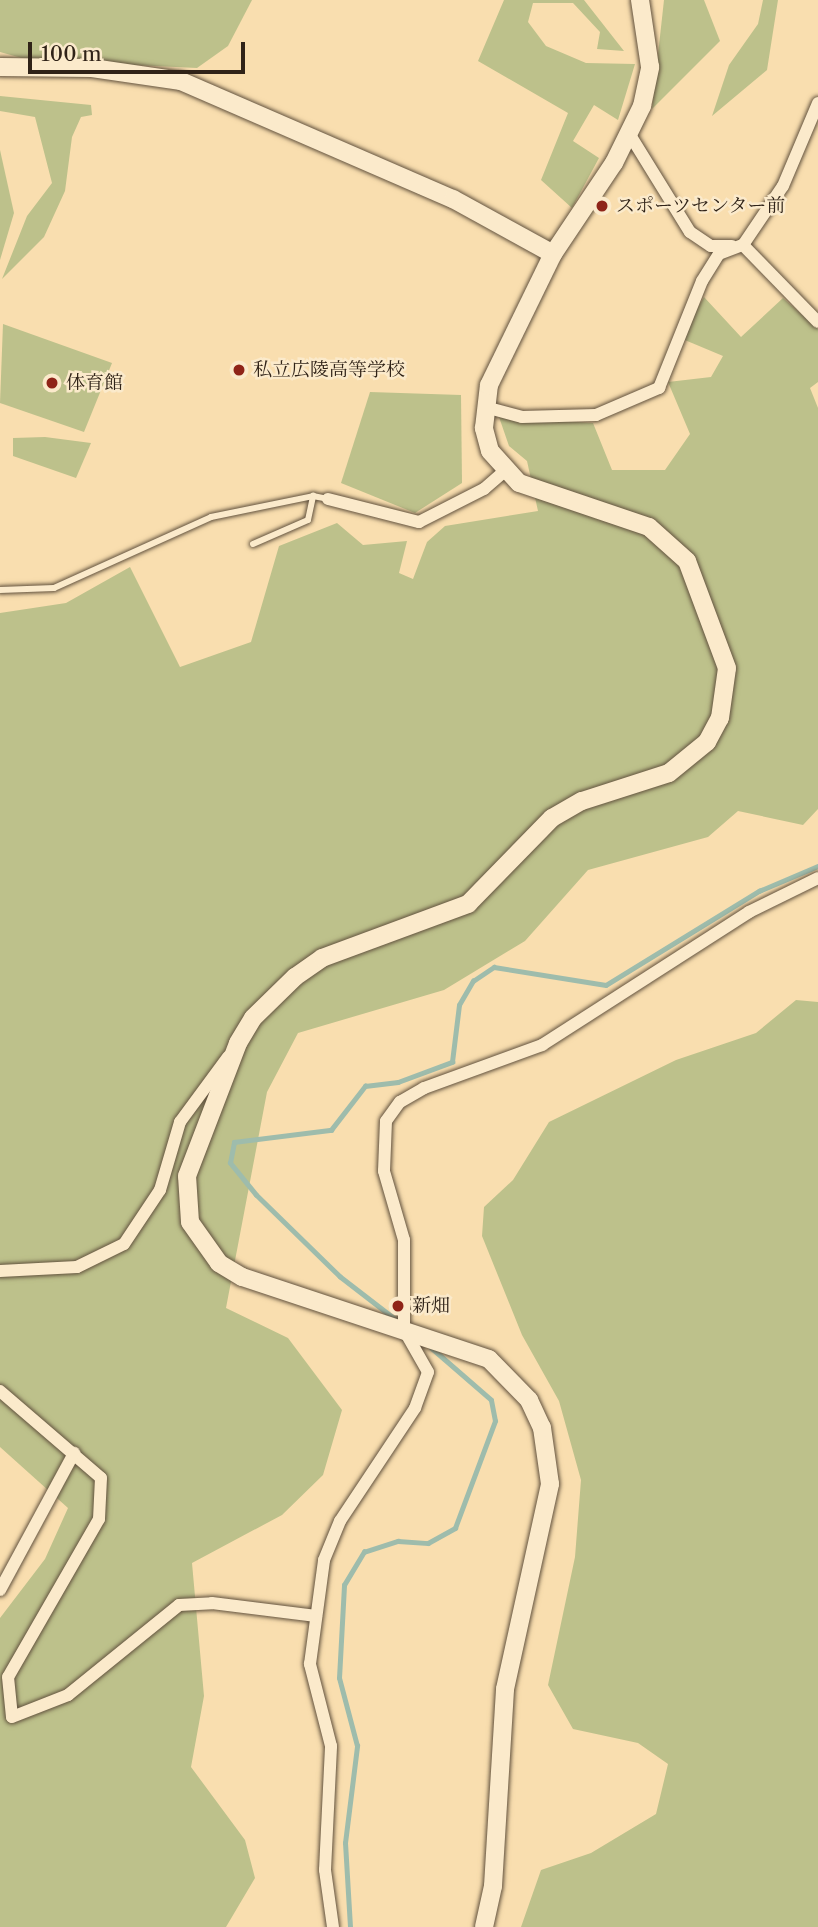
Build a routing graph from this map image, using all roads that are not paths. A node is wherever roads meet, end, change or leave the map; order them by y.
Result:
1 (640, 0) edge
2 (0, 67) edge
3 (818, 103) edge
4 (630, 135) junction
5 (743, 245) junction
6 (553, 254) junction
7 (818, 323) edge
8 (485, 407) junction
9 (505, 471) junction
10 (313, 496) junction
11 (328, 499) joint
12 (253, 544) dead end
13 (0, 590) edge
14 (818, 878) edge
15 (238, 1043) junction
16 (0, 1271) edge
17 (404, 1330) junction
18 (0, 1391) edge
19 (74, 1453) junction
20 (0, 1590) edge
21 (316, 1616) junction
22 (333, 1927) edge
23 (484, 1927) edge

1 - 4 street
2 - 6 street
3 - 5 street
4 - 5 street
4 - 6 street
5 - 7 street
5 - 8 street
6 - 8 street
8 - 9 street
9 - 11 street
9 - 15 street
10 - 11 lane
10 - 12 lane
10 - 13 lane
14 - 17 street
15 - 16 street
15 - 17 street
17 - 21 street
17 - 23 street
18 - 19 street
19 - 20 street
19 - 21 street
21 - 22 street

